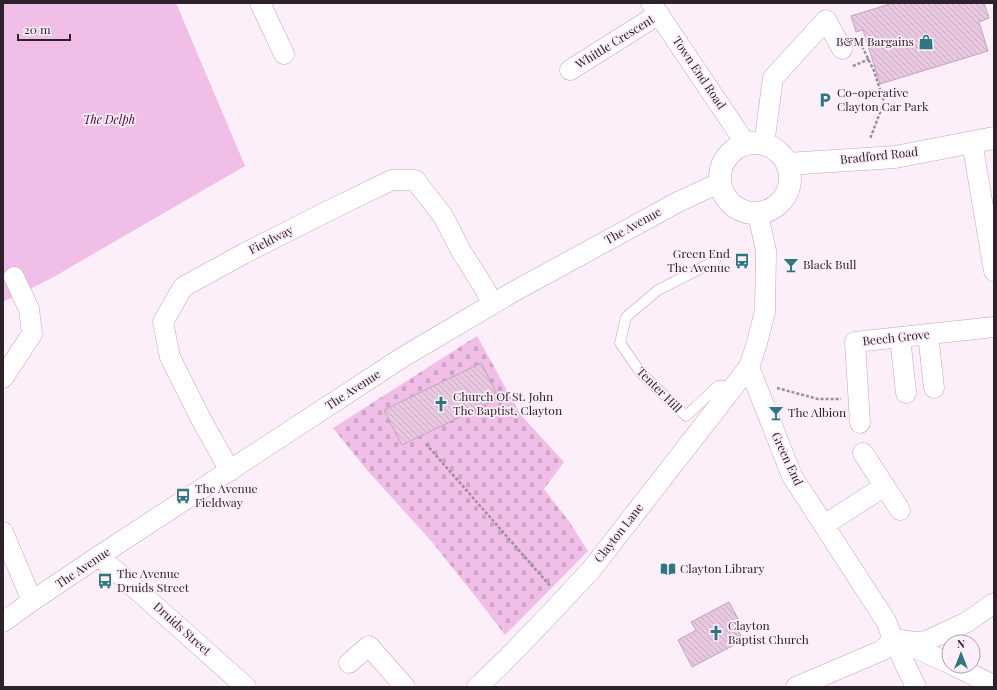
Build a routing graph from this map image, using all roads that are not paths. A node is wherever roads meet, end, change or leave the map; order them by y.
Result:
1 (260, 3) edge
2 (655, 9) edge
3 (850, 44) road end
4 (284, 54) dead end
5 (570, 70) dead end
6 (994, 138) edge
7 (972, 142) junction
8 (755, 144) junction
9 (787, 164) junction
10 (719, 183) junction
11 (758, 214) junction
12 (715, 261) dead end
13 (994, 271) edge
14 (14, 277) dead end
15 (492, 304) junction
16 (994, 327) edge
17 (928, 334) junction
18 (900, 337) junction
19 (752, 375) junction
20 (3, 378) edge
21 (734, 386) junction
22 (934, 388) dead end
23 (906, 393) dead end
24 (860, 423) dead end
25 (863, 453) dead end
26 (230, 471) junction
27 (885, 486) junction
28 (900, 510) dead end
29 (824, 525) junction
30 (3, 532) edge
31 (100, 556) junction
32 (32, 602) junction
33 (994, 603) edge
34 (3, 622) edge
35 (893, 639) junction
36 (941, 660) edge
37 (349, 663) dead end
38 (971, 674) edge
39 (495, 680) edge
40 (824, 682) edge
41 (994, 686) edge
42 (246, 687) edge
43 (405, 687) edge
44 (477, 687) edge
45 (796, 687) edge
46 (916, 687) edge

1 - 4 street
2 - 5 street, Whittle Crescent
2 - 8 street, Town End Road
3 - 8 street
6 - 7 street, Bradford Road
7 - 9 street, Bradford Road
7 - 13 street
8 - 9 street
8 - 10 street
9 - 11 street
10 - 11 street
10 - 15 street, The Avenue
11 - 19 street
12 - 21 lane, Tenter Hill
14 - 20 street
15 - 26 street, The Avenue
15 - 26 street, Fieldway
16 - 17 street, Beech Grove
17 - 18 street, Beech Grove
17 - 22 street
18 - 23 street
18 - 24 street, Beech Grove
19 - 21 street, Clayton Lane
19 - 29 street, Green End
21 - 39 street, Clayton Lane
25 - 27 street
26 - 31 street, The Avenue
27 - 28 street
27 - 29 street
29 - 35 street, Green End
30 - 32 street
31 - 32 street, The Avenue
31 - 42 street, Druids Street
32 - 34 street, The Avenue
33 - 35 street
35 - 36 street
35 - 40 street
35 - 46 street, Green End
37 - 43 street
38 - 41 street
39 - 44 street, Clayton Lane
40 - 45 street

